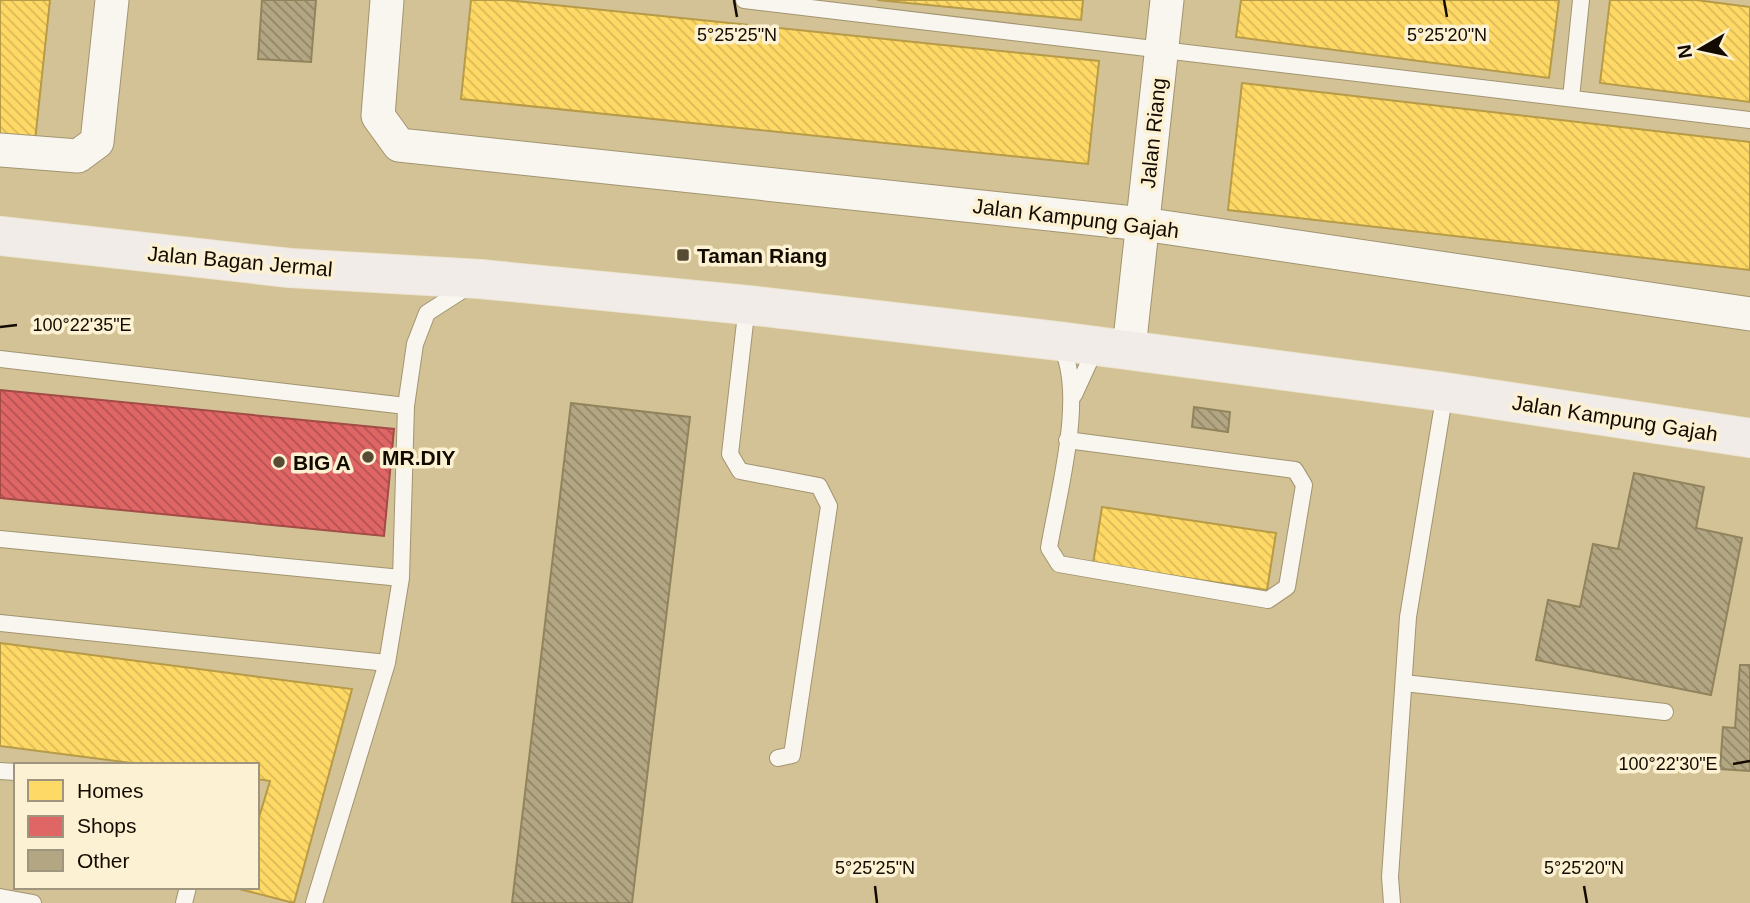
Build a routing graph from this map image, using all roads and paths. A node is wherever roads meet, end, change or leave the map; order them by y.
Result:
1 (112, 0) edge
2 (387, 0) edge
3 (744, 0) edge
4 (754, 0) edge
5 (1167, 0) edge
6 (1581, 0) edge
7 (1162, 48) junction
8 (1571, 98) junction
9 (1750, 120) edge
10 (0, 150) edge
11 (1143, 224) junction
12 (0, 236) edge
13 (480, 279) junction
14 (747, 305) junction
15 (1750, 314) edge
16 (1058, 341) junction
17 (1116, 348) junction
18 (0, 359) edge
19 (1445, 392) junction
20 (1073, 398) junction
21 (406, 406) junction
22 (1750, 438) edge
23 (1067, 440) junction
24 (0, 539) edge
25 (401, 578) junction
26 (0, 623) edge
27 (387, 663) junction
28 (1404, 683) junction
29 (1665, 712) dead end
30 (778, 758) dead end
31 (0, 897) edge
32 (33, 903) edge
33 (314, 903) edge
34 (1392, 903) edge

1 - 10 street
2 - 11 street, Jalan Kampung Gajah
3 - 4 lane
4 - 7 lane
5 - 7 street, Jalan Riang
6 - 8 lane
7 - 8 lane
7 - 11 street, Jalan Riang
8 - 9 lane
11 - 15 street, Jalan Kampung Gajah
11 - 17 street, Jalan Riang
12 - 13 main road, Jalan Bagan Jermal
13 - 14 main road, Jalan Kampung Gajah
13 - 21 lane
14 - 16 main road, Jalan Kampung Gajah
14 - 30 lane
16 - 17 main road, Jalan Kampung Gajah
16 - 20 lane
17 - 19 main road, Jalan Kampung Gajah
17 - 20 lane
18 - 21 lane
19 - 22 main road, Jalan Kampung Gajah
19 - 28 lane
20 - 23 lane
21 - 25 lane
23 - 23 lane
24 - 25 lane
25 - 27 lane
26 - 27 lane
27 - 33 lane
28 - 29 lane
28 - 34 lane
31 - 32 lane

